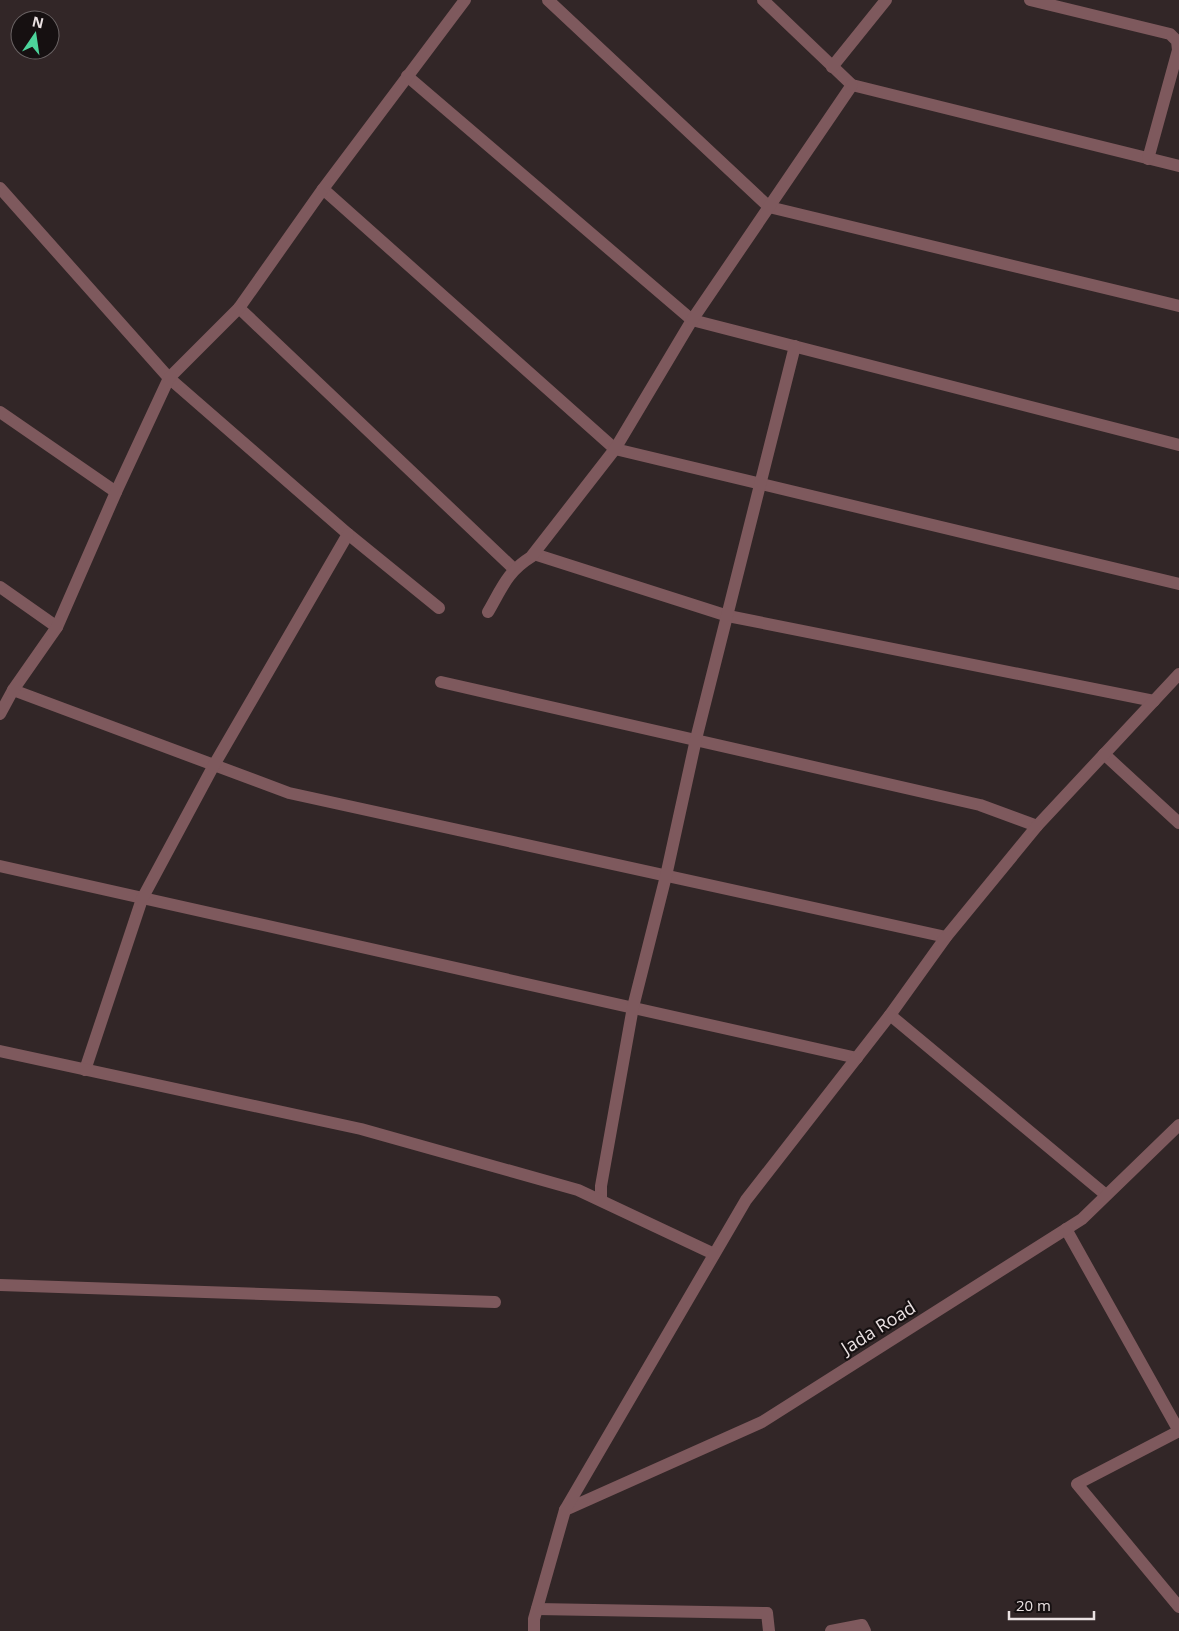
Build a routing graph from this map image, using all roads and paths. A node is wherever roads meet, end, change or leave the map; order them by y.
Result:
1 (465, 0) edge
2 (548, 0) edge
3 (763, 0) edge
4 (886, 0) edge
5 (1030, 0) edge
6 (1047, 2) edge
7 (832, 66) junction
8 (407, 76) junction
9 (852, 85) junction
10 (1173, 99) edge
11 (1148, 158) junction
12 (1179, 166) edge
13 (0, 188) edge
14 (323, 188) junction
15 (769, 206) junction
16 (1179, 306) edge
17 (239, 308) junction
18 (692, 320) junction
19 (795, 346) junction
20 (169, 378) junction
21 (0, 412) edge
22 (1179, 444) edge
23 (615, 449) junction
24 (760, 484) junction
25 (116, 492) junction
26 (348, 534) junction
27 (534, 554) junction
28 (514, 569) junction
29 (1179, 584) edge
30 (0, 587) edge
31 (439, 608) dead end
32 (488, 612) dead end
33 (728, 616) junction
34 (57, 627) junction
35 (1179, 674) edge
36 (440, 682) dead end
37 (14, 690) junction
38 (1154, 701) junction
39 (0, 714) edge
40 (696, 739) junction
41 (1104, 754) junction
42 (214, 764) junction
43 (1179, 823) edge
44 (1037, 826) junction
45 (0, 866) edge
46 (666, 876) junction
47 (142, 899) junction
48 (946, 938) junction
49 (633, 1007) junction
50 (890, 1015) junction
51 (0, 1051) edge
52 (857, 1058) junction
53 (85, 1070) junction
54 (1179, 1124) edge
55 (1106, 1195) junction
56 (601, 1200) junction
57 (1066, 1229) junction
58 (714, 1254) junction
59 (0, 1285) edge
60 (496, 1302) dead end
61 (565, 1510) junction
62 (1179, 1607) edge
63 (537, 1609) junction
64 (534, 1631) edge
65 (769, 1631) edge
66 (831, 1631) edge
67 (865, 1631) edge

1 - 8 street
2 - 15 street
3 - 7 street
4 - 7 street
5 - 6 street
6 - 10 street
7 - 9 street
8 - 14 street
8 - 18 street
9 - 11 street
9 - 15 street
10 - 11 street
11 - 12 street
13 - 20 street
14 - 17 street
14 - 23 street
15 - 16 street
15 - 18 street
17 - 20 street
17 - 28 street
18 - 19 street
18 - 23 street
19 - 22 street
19 - 24 street
20 - 25 street
20 - 26 street
21 - 25 street
23 - 24 street
23 - 27 street
24 - 29 street
24 - 33 street
25 - 34 street
26 - 31 street
26 - 42 street
27 - 28 street
27 - 33 street
28 - 32 street
30 - 34 street
33 - 38 street
33 - 40 street
34 - 37 street
35 - 38 street
36 - 40 street
37 - 39 street
37 - 42 street
38 - 41 street
40 - 44 street
40 - 46 street
41 - 43 street
41 - 44 street
42 - 46 street
42 - 47 street
44 - 48 street
45 - 47 street
46 - 48 street
46 - 49 street
47 - 49 street
47 - 53 street
48 - 50 street
49 - 52 street
49 - 56 street
50 - 52 street
50 - 55 street
51 - 53 street
52 - 58 street
53 - 56 street
54 - 55 street, Jada Road
55 - 57 street, Jada Road
56 - 58 street
57 - 61 street, Jada Road
57 - 62 street
58 - 61 street
59 - 60 street
61 - 63 street
63 - 64 street
63 - 65 street
66 - 67 street

